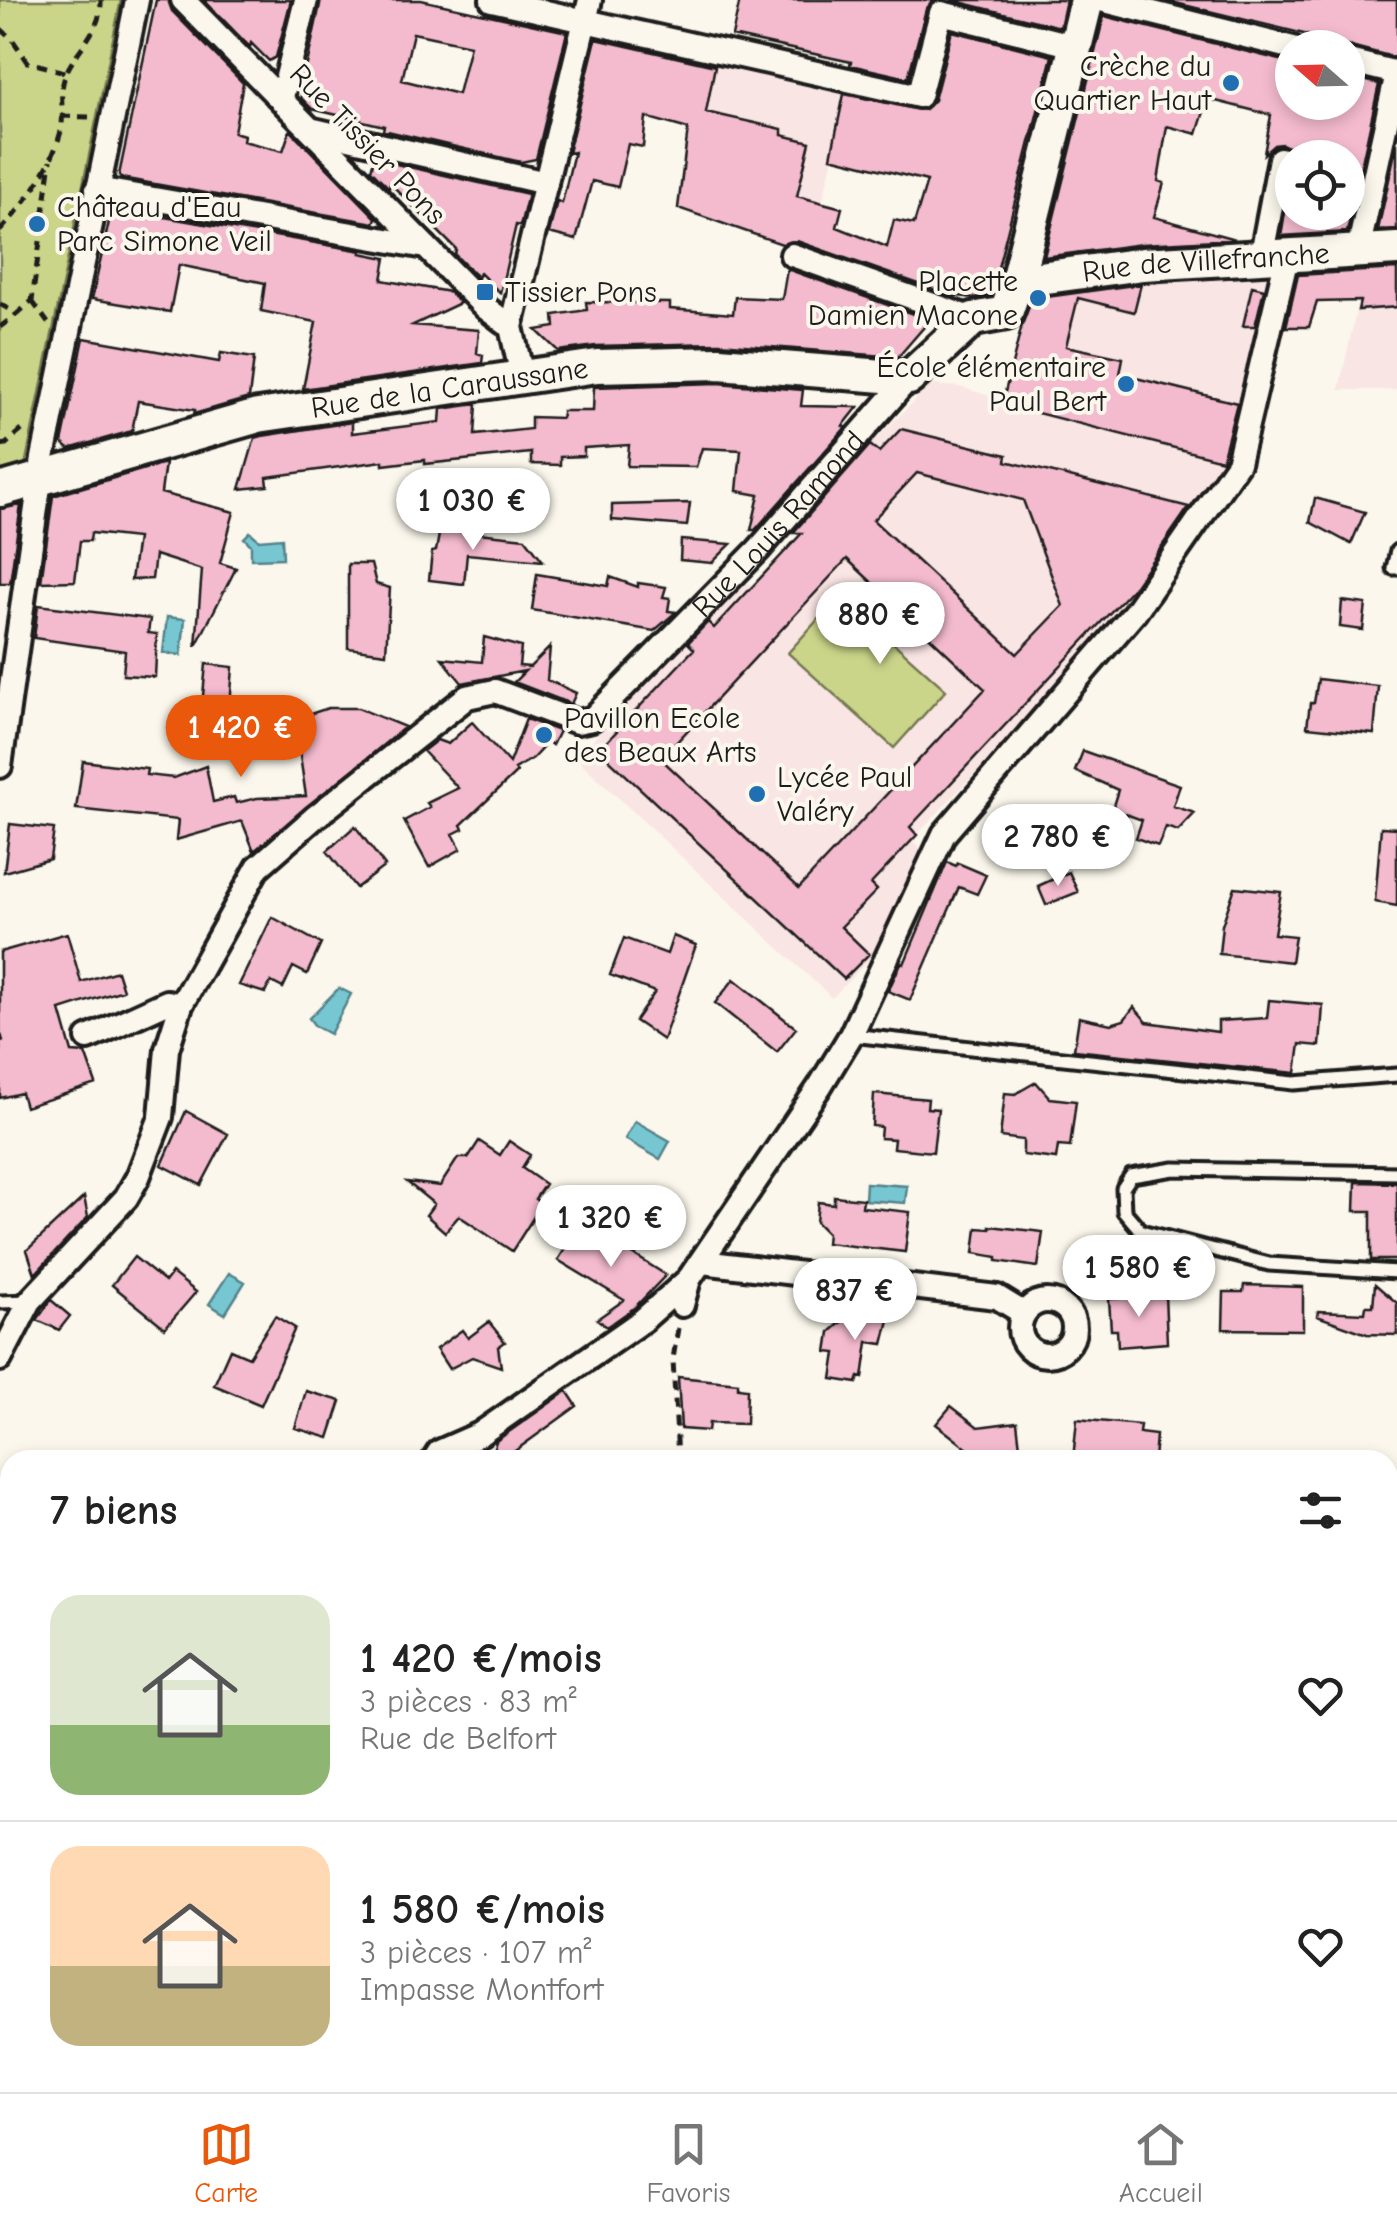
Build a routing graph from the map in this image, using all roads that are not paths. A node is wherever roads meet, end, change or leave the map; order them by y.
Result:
1 (137, 0) edge
2 (183, 0) edge
3 (306, 0) edge
4 (492, 0) edge
5 (1087, 0) edge
6 (1101, 0) edge
7 (587, 10) edge
8 (1275, 44) edge
9 (1075, 46) junction
10 (1365, 65) edge
11 (1397, 73) edge
12 (282, 97) junction
13 (314, 130) junction
14 (546, 183) junction
15 (97, 189) junction
16 (1276, 230) edge
17 (426, 248) junction
18 (1397, 249) edge
19 (1358, 252) junction
20 (792, 255) dead end
21 (1274, 258) junction
22 (1017, 281) junction
23 (973, 319) junction
24 (511, 327) junction
25 (522, 376) junction
26 (909, 378) junction
27 (40, 478) junction
28 (0, 490) edge
29 (1397, 552) edge
30 (1397, 568) edge
31 (8, 640) edge
32 (0, 766) edge
33 (174, 1004) junction
34 (851, 1034) junction
35 (88, 1038) dead end
36 (1397, 1075) edge
37 (1397, 1173) edge
38 (695, 1270) junction
39 (1397, 1272) edge
40 (30, 1300) junction
41 (0, 1302) edge
42 (682, 1305) road end
43 (1022, 1314) dead end
44 (0, 1359) edge
45 (444, 1450) edge

1 - 15 street
2 - 12 street, Rue Tissier Pons
3 - 12 street
4 - 7 street
5 - 9 street
6 - 8 street
7 - 9 street
7 - 14 street
9 - 22 street
10 - 11 street
11 - 19 street
12 - 13 street, Rue Tissier Pons
13 - 14 street
13 - 17 street, Rue Tissier Pons
14 - 24 street
15 - 17 street
15 - 27 street
16 - 21 street
17 - 24 street, Rue Tissier Pons
18 - 19 street, Rue de Villefranche
19 - 21 street, Rue de Villefranche
20 - 23 street
21 - 22 street, Rue de Villefranche
21 - 34 street
22 - 23 street
23 - 26 street, Rue Louis Ramond
24 - 25 street
25 - 26 street, Rue de la Caraussane
25 - 27 street, Rue de la Caraussane
26 - 33 street, Rue Louis Ramond
27 - 28 street, Rue de la Caraussane
27 - 31 street
29 - 30 lane
31 - 32 street
33 - 35 street
33 - 40 street
34 - 36 lane
34 - 38 street
37 - 39 lane
38 - 42 street
38 - 43 street
38 - 45 street
40 - 41 lane
40 - 44 street

